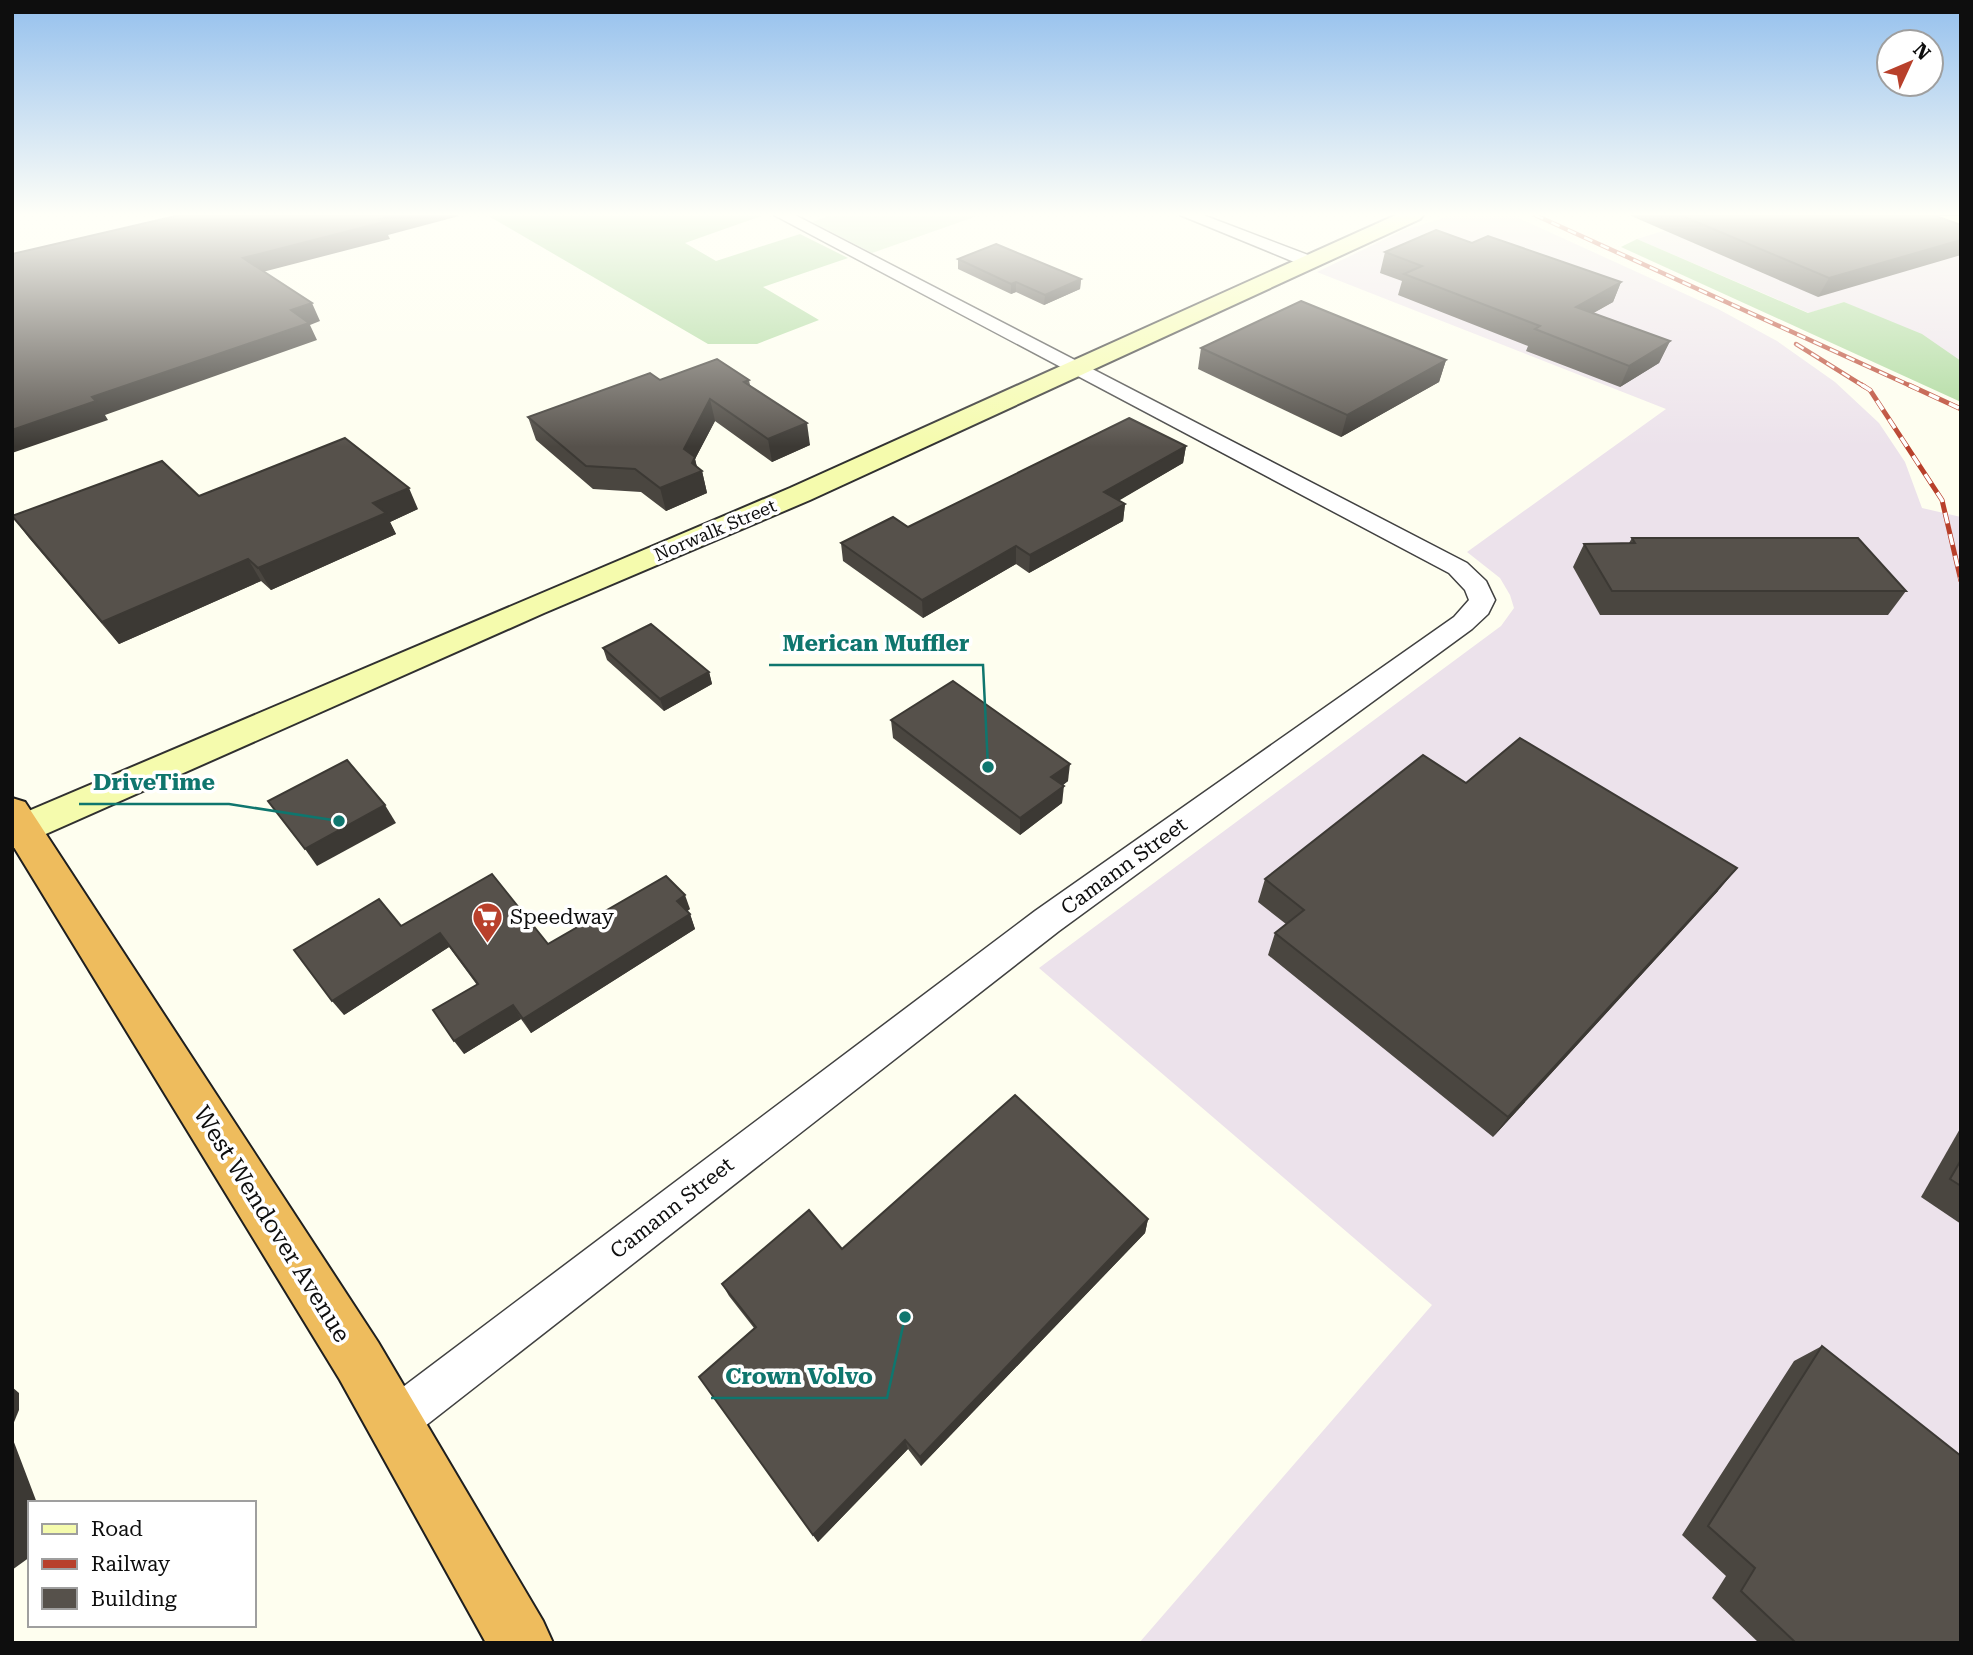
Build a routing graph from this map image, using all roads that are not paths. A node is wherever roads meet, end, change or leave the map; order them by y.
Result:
1 (932, 292) edge
2 (1244, 292) edge
3 (1079, 368) junction
4 (16, 825) edge
5 (395, 1421) junction
6 (521, 1643) edge

1 - 3 street
2 - 3 street, Norwalk Street
3 - 4 street, Norwalk Street
3 - 5 street, Camann Street
4 - 5 highway, West Wendover Avenue
5 - 6 highway, West Wendover Avenue

